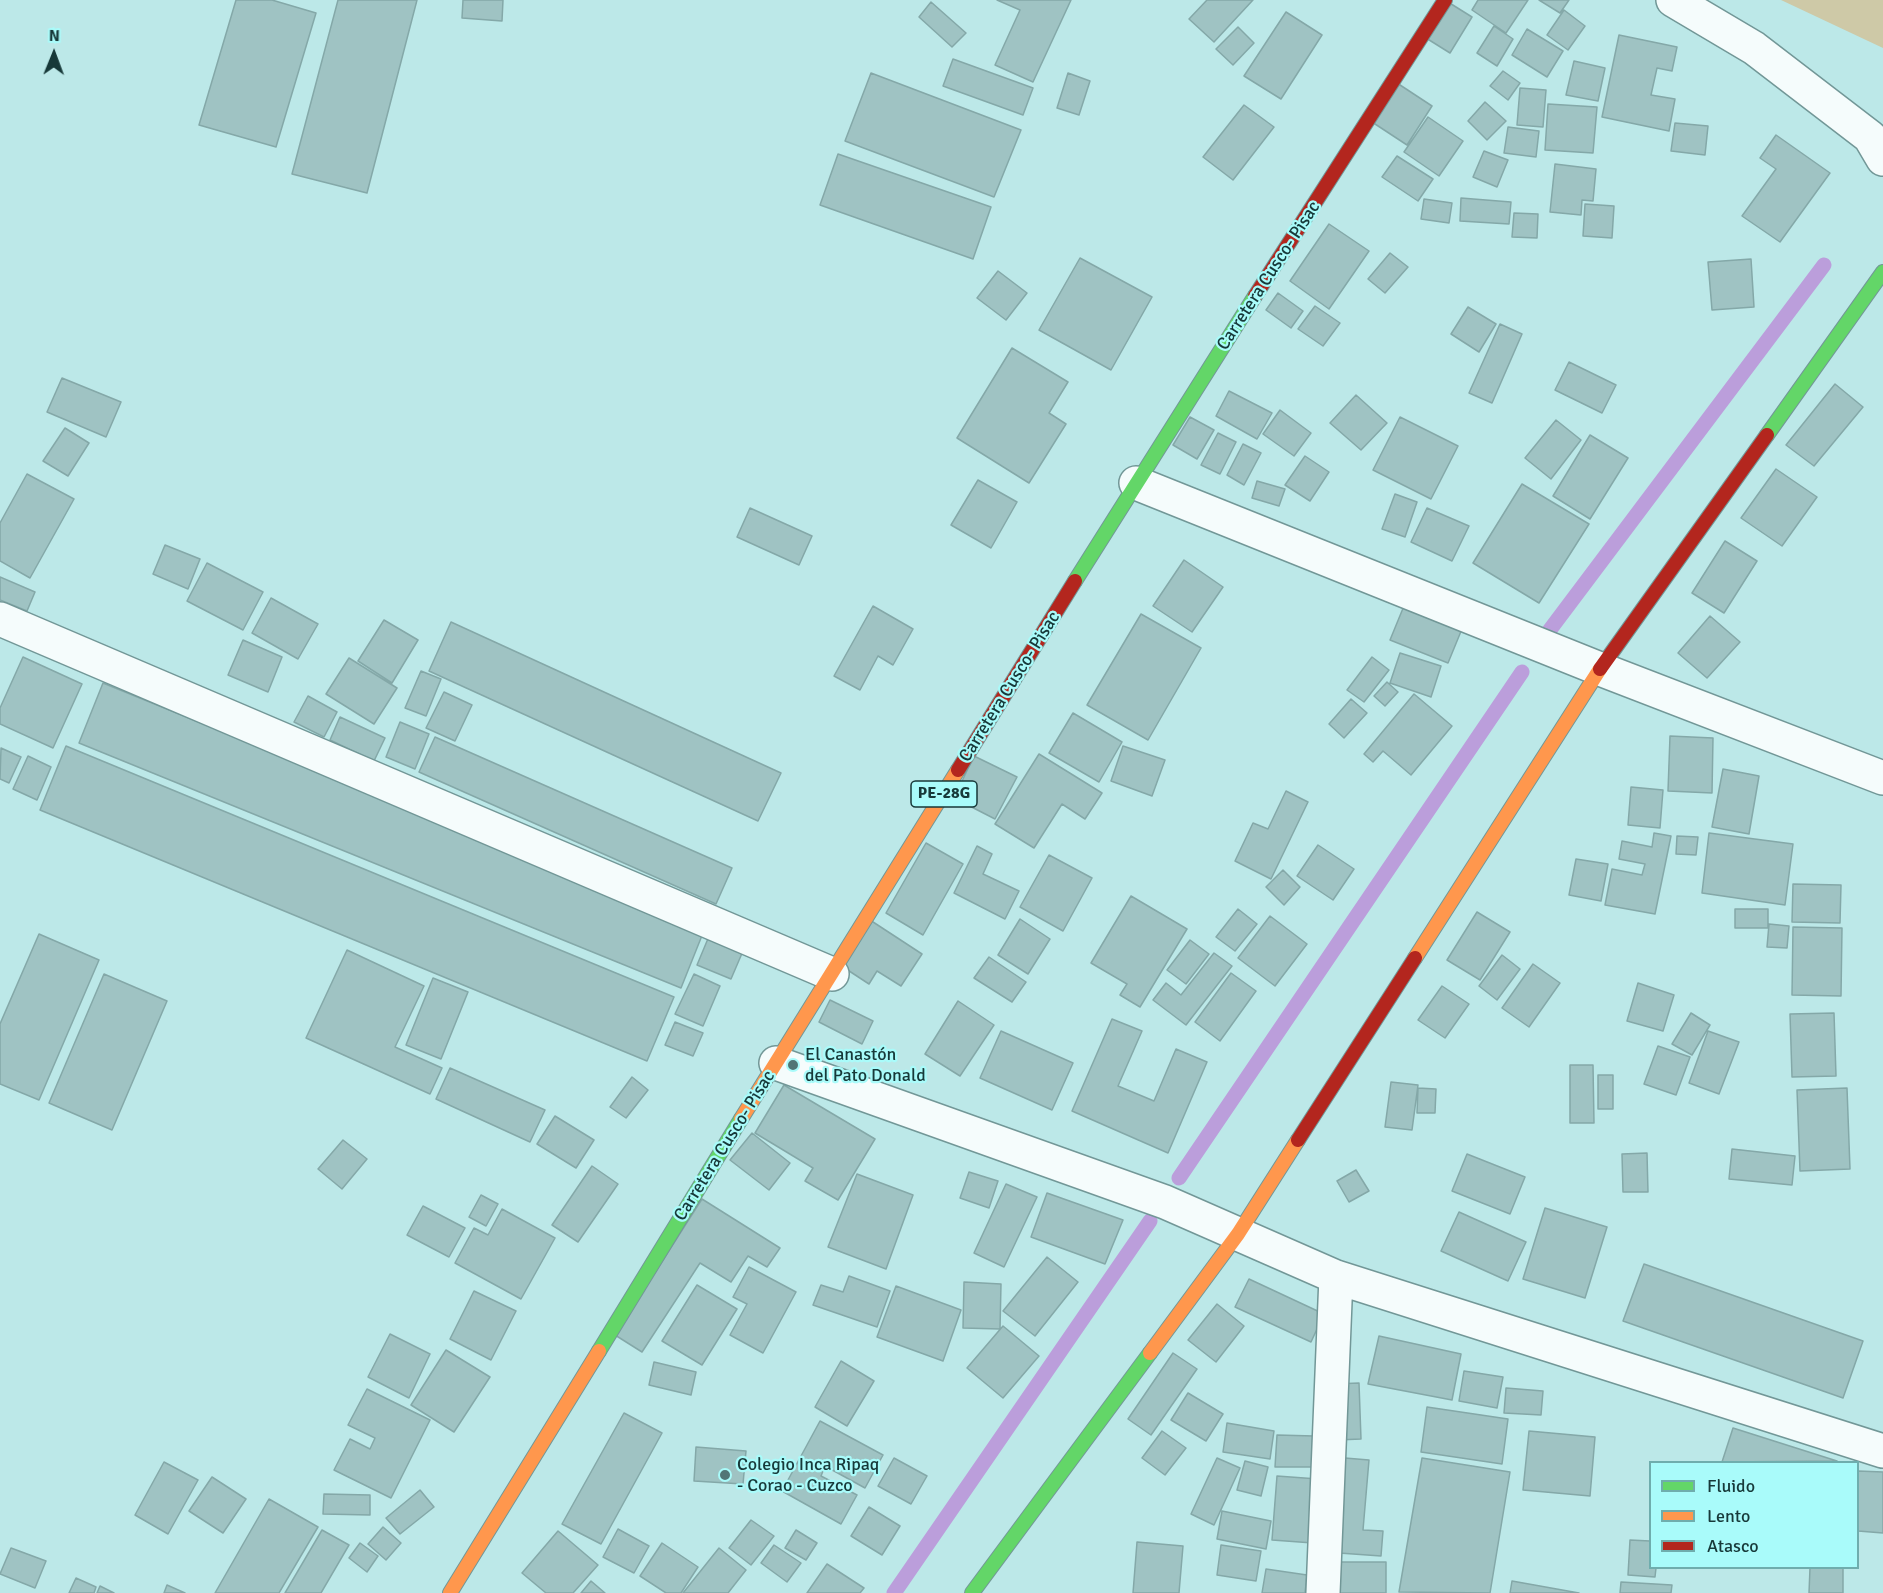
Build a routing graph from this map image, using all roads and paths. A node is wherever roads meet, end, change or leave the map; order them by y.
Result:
1 (1444, 0) edge
2 (1673, 0) edge
3 (1879, 136) edge
4 (1883, 272) edge
5 (1136, 483) junction
6 (0, 619) edge
7 (1600, 669) junction
8 (1883, 778) edge
9 (832, 974) junction
10 (776, 1063) junction
11 (1238, 1234) junction
12 (1336, 1277) junction
13 (1883, 1451) edge
14 (450, 1593) edge
15 (972, 1593) edge
16 (1323, 1593) edge

1 - 5 main road, Carretera Cusco- Pisac / PE-28G
2 - 3 street
4 - 7 main road
5 - 7 street
5 - 9 main road, Carretera Cusco- Pisac / PE-28G
6 - 9 street
7 - 8 street
7 - 11 main road
9 - 10 main road, Carretera Cusco- Pisac / PE-28G
10 - 11 street
10 - 14 main road, Carretera Cusco- Pisac / PE-28G
11 - 12 street
11 - 15 main road
12 - 13 street
12 - 16 street

